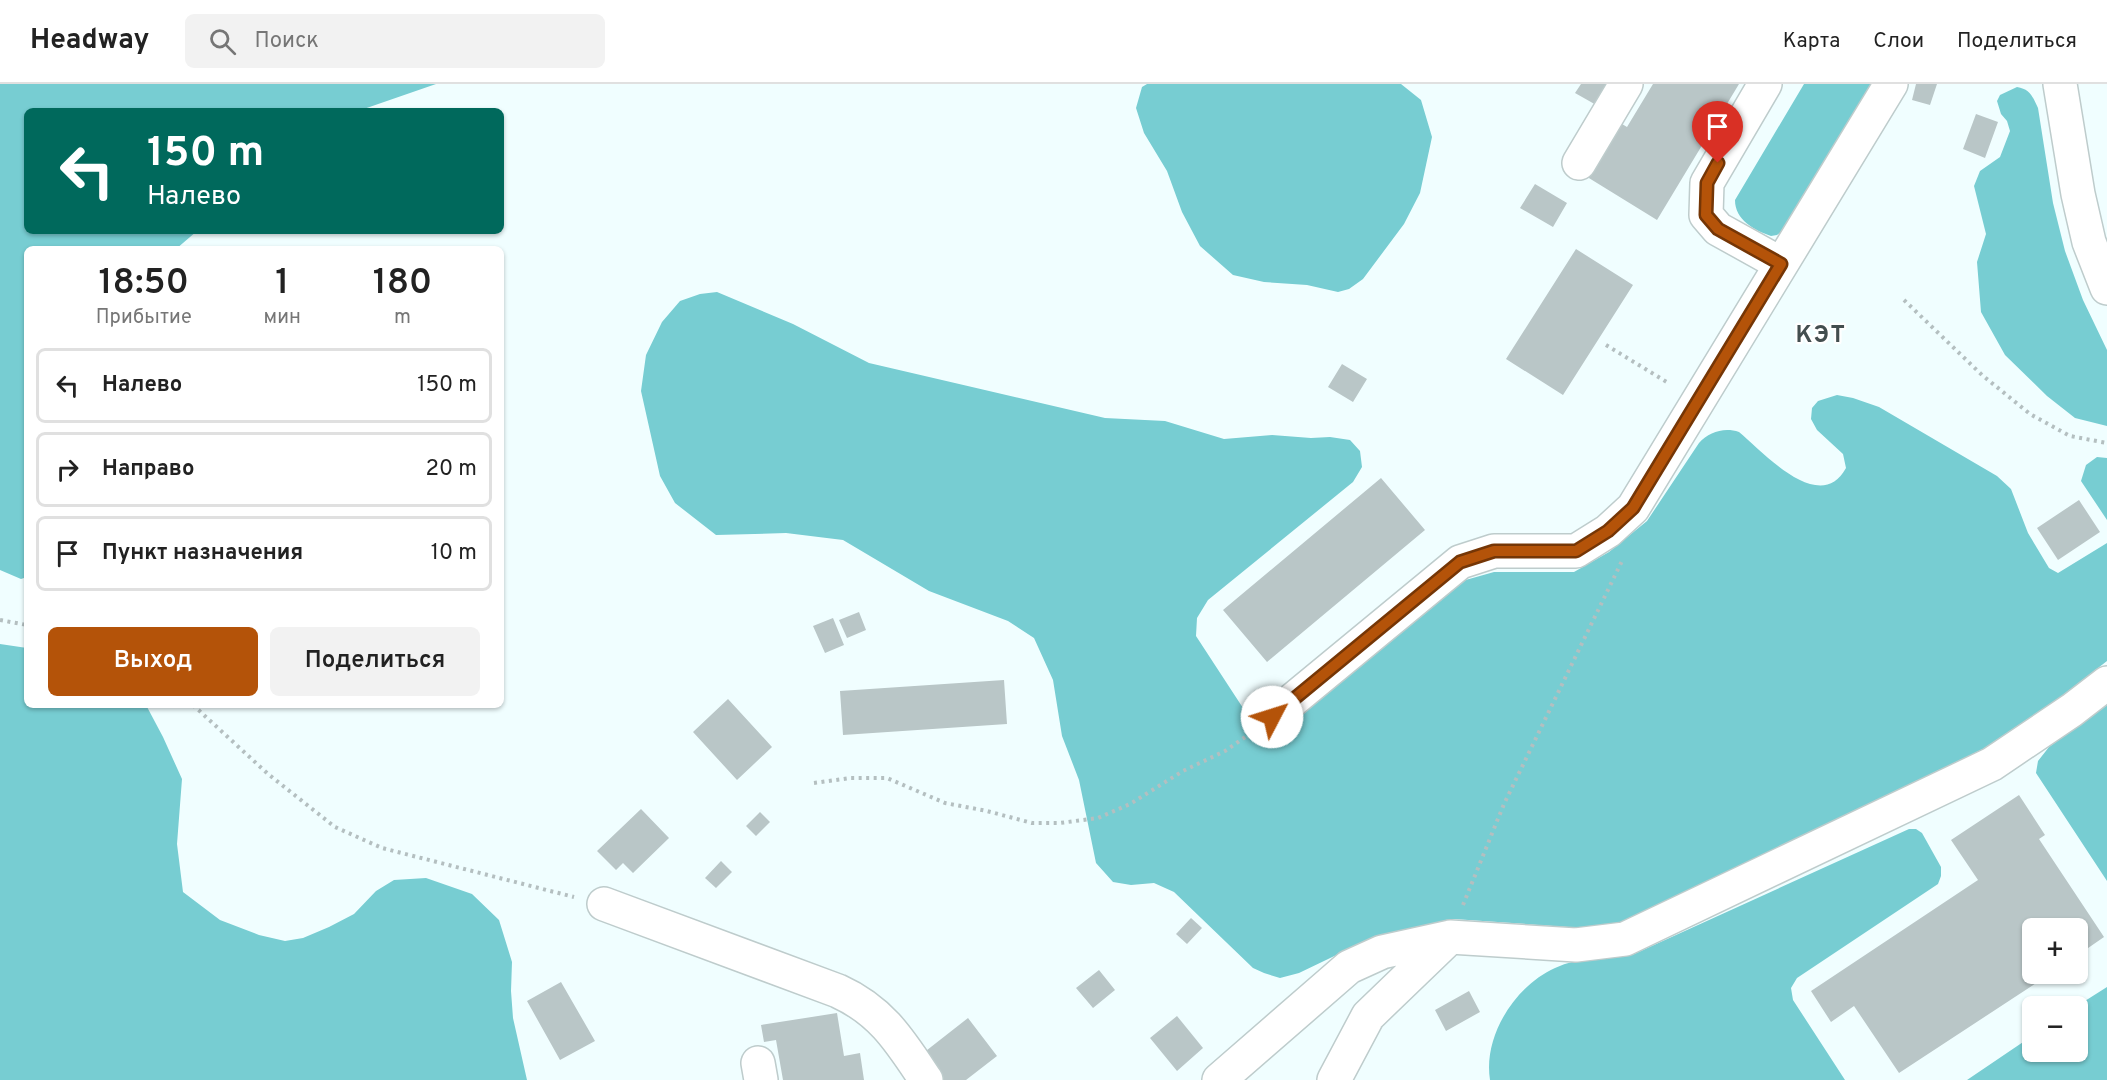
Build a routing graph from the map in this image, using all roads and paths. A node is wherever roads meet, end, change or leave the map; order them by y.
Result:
1 (1626, 84) edge
2 (1765, 84) edge
3 (1891, 84) edge
4 (2060, 84) edge
5 (1579, 163) dead end
6 (1781, 264) junction
7 (2107, 288) edge
8 (1904, 300) dead end
9 (1606, 345) dead end
10 (1701, 399) junction
11 (2107, 443) edge
12 (1633, 508) junction
13 (0, 620) edge
14 (24, 624) edge
15 (2107, 683) edge
16 (196, 708) edge
17 (1272, 717) joint
18 (814, 783) dead end
19 (604, 904) joint
20 (1450, 936) junction
21 (926, 1080) edge
22 (1219, 1080) edge
23 (1334, 1080) edge

1 - 5 street
2 - 6 street
3 - 6 street
4 - 7 street
6 - 10 street
8 - 11 path
9 - 10 path
10 - 12 street
12 - 17 street
12 - 20 path
13 - 14 path
15 - 20 street
16 - 19 path
17 - 18 path
19 - 21 street
20 - 22 street
20 - 23 street

